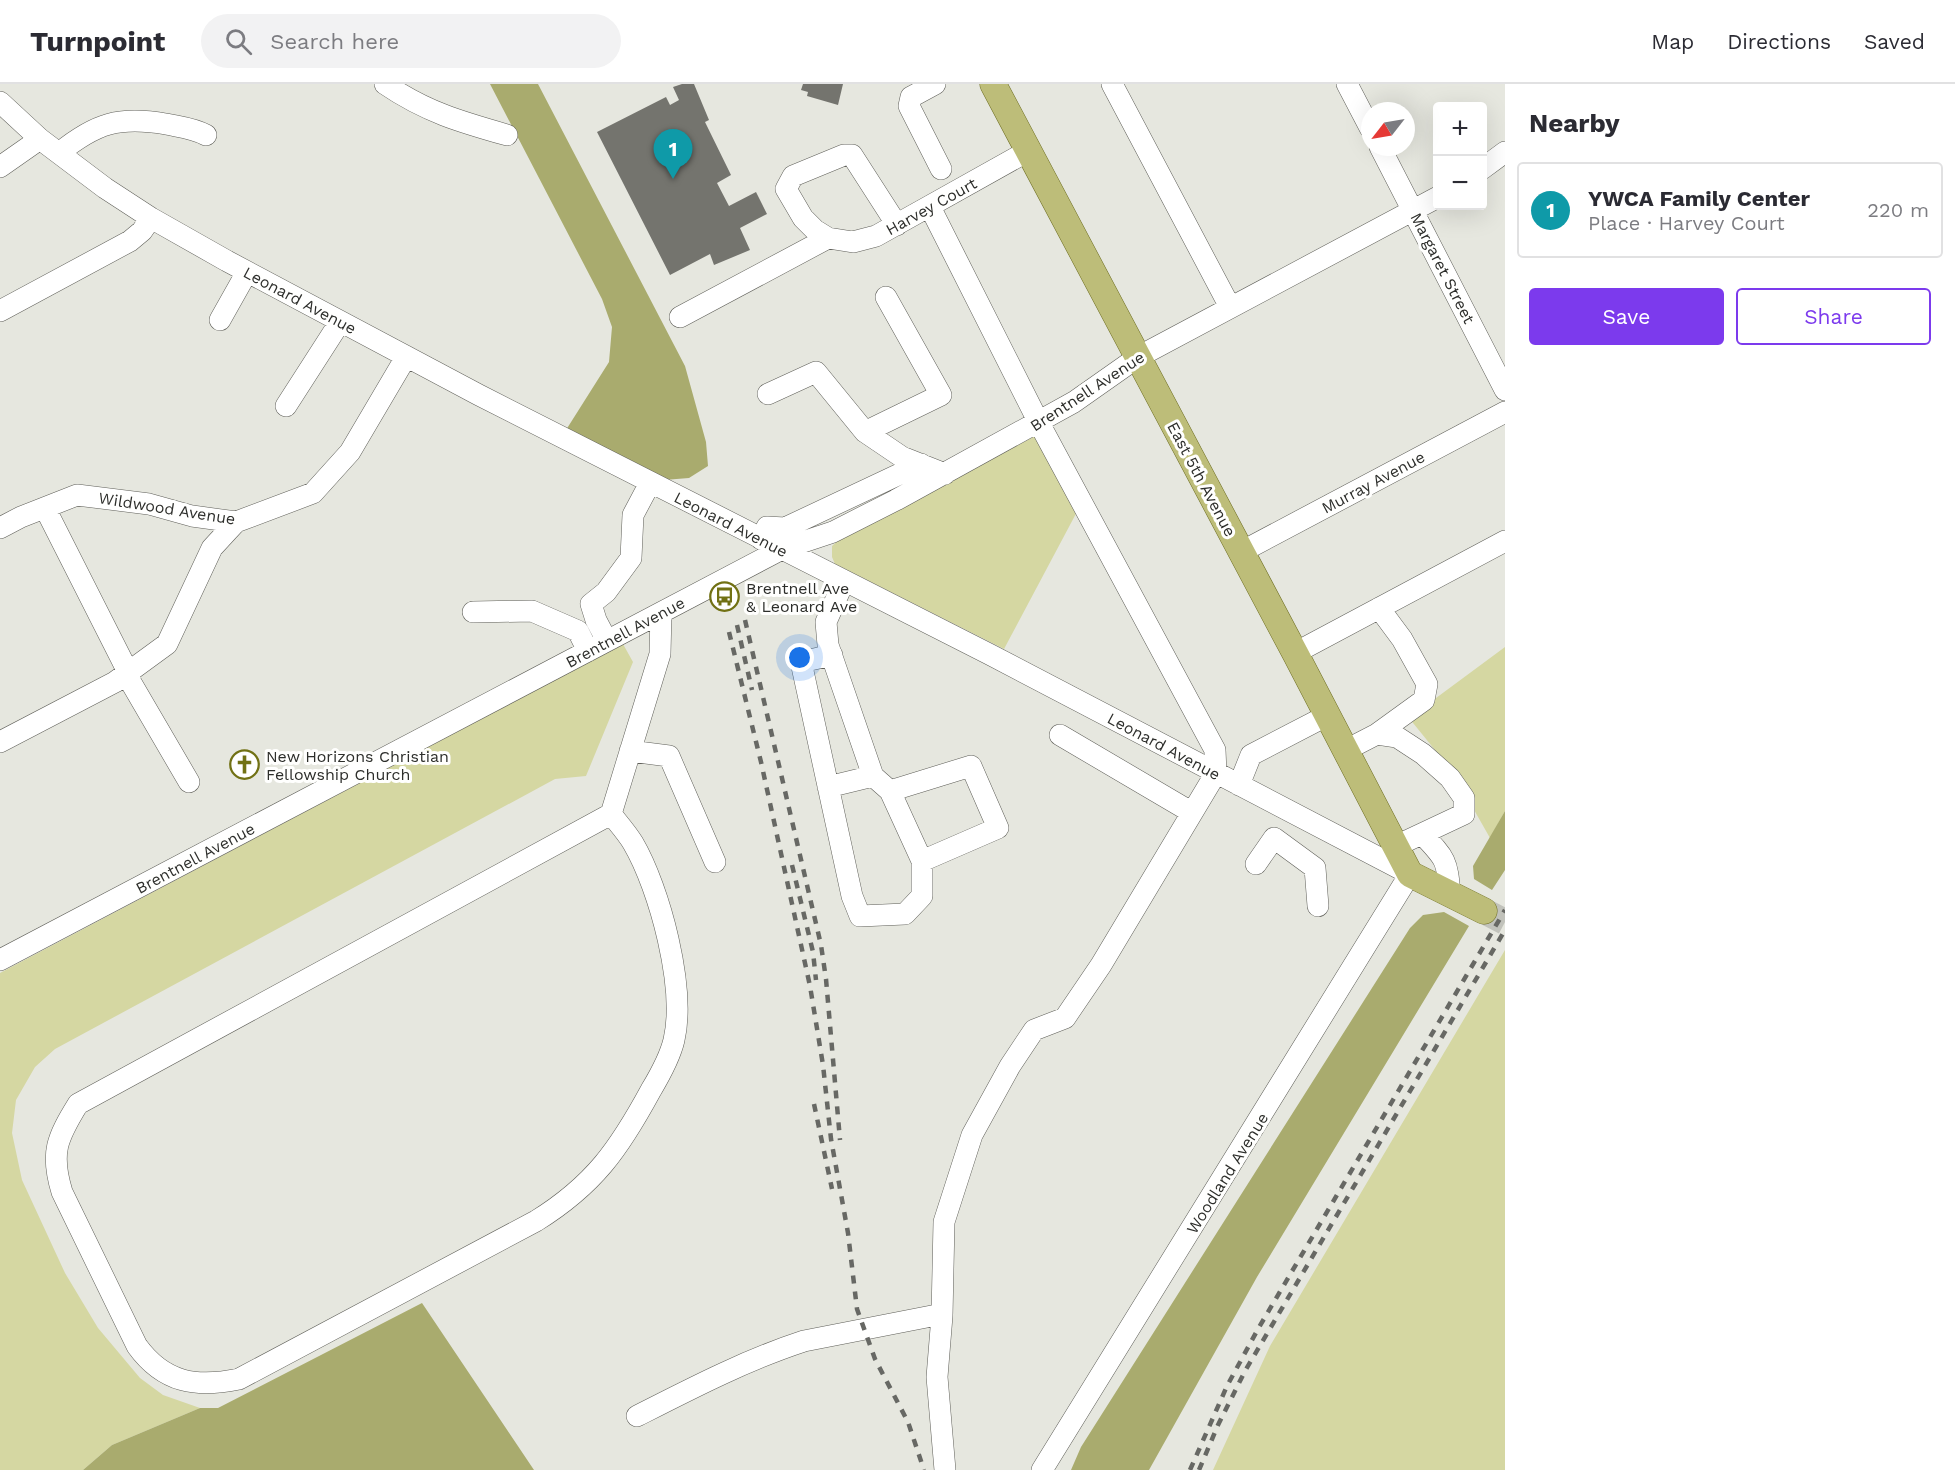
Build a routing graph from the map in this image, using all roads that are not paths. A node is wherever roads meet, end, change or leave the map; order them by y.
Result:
1 (385, 84) edge
2 (935, 84) edge
3 (993, 84) edge
4 (1112, 84) edge
5 (1347, 84) edge
6 (0, 102) edge
7 (1361, 111) edge
8 (206, 135) dead end
9 (507, 135) dead end
10 (40, 139) junction
11 (1028, 151) junction
12 (1505, 152) edge
13 (59, 153) junction
14 (1385, 156) edge
15 (1487, 165) edge
16 (0, 167) edge
17 (941, 169) dead end
18 (1433, 199) edge
19 (930, 207) junction
20 (1413, 210) junction
21 (151, 218) junction
22 (897, 225) junction
23 (828, 238) junction
24 (247, 272) junction
25 (886, 297) dead end
26 (1230, 307) junction
27 (0, 311) edge
28 (680, 317) dead end
29 (220, 320) dead end
30 (340, 322) junction
31 (406, 357) junction
32 (1137, 357) junction
33 (1505, 390) edge
34 (768, 394) dead end
35 (286, 406) dead end
36 (1505, 412) edge
37 (1039, 423) junction
38 (865, 432) junction
39 (921, 464) junction
40 (945, 474) junction
41 (650, 483) junction
42 (45, 507) junction
43 (823, 510) junction
44 (236, 522) junction
45 (0, 528) edge
46 (833, 532) junction
47 (761, 539) junction
48 (1505, 541) edge
49 (782, 549) junction
50 (1241, 552) junction
51 (844, 581) junction
52 (1379, 608) junction
53 (473, 612) dead end
54 (661, 613) junction
55 (608, 641) junction
56 (588, 651) junction
57 (1295, 652) junction
58 (832, 655) junction
59 (127, 673) junction
60 (1328, 715) junction
61 (1377, 734) junction
62 (1060, 735) dead end
63 (0, 742) edge
64 (1346, 750) junction
65 (630, 751) junction
66 (1216, 773) junction
67 (873, 776) junction
68 (189, 783) dead end
69 (1239, 785) junction
70 (828, 787) junction
71 (890, 791) junction
72 (1191, 812) junction
73 (611, 814) junction
74 (1313, 824) junction
75 (1422, 834) junction
76 (1396, 846) junction
77 (1293, 851) junction
78 (922, 861) junction
79 (715, 862) dead end
80 (1256, 864) dead end
81 (1410, 874) junction
82 (1450, 894) junction
83 (1318, 906) dead end
84 (1484, 912) tunnel mouth
85 (0, 960) edge
86 (942, 1314) junction
87 (637, 1416) dead end
88 (945, 1470) edge
89 (1042, 1470) edge

1 - 9 street
2 - 17 street
3 - 11 main road, East 5th Avenue
4 - 26 street
5 - 7 street
6 - 10 street, Leonard Avenue
8 - 13 street
10 - 13 street, Leonard Avenue
10 - 16 street
11 - 19 street, Harvey Court
11 - 32 main road, East 5th Avenue
12 - 15 street
13 - 21 street, Leonard Avenue
14 - 20 street, Margaret Street
18 - 20 street, Brentnell Avenue
19 - 22 street, Harvey Court
19 - 37 street
20 - 26 street, Brentnell Avenue
20 - 33 street, Margaret Street
21 - 24 street, Leonard Avenue
21 - 27 street
22 - 23 street, Harvey Court
22 - 23 street
23 - 28 street
24 - 29 street
24 - 30 street, Leonard Avenue
25 - 38 street
26 - 32 street, Brentnell Avenue
30 - 31 street, Leonard Avenue
30 - 35 street
31 - 41 street, Leonard Avenue
31 - 44 street, Wildwood Avenue
32 - 37 street, Brentnell Avenue
32 - 50 main road, East 5th Avenue
34 - 38 street
36 - 50 street, Murray Avenue
37 - 40 street, Brentnell Avenue
37 - 66 street
38 - 39 street
39 - 40 street
39 - 43 street
40 - 46 street, Brentnell Avenue
41 - 47 street, Leonard Avenue
41 - 55 street
42 - 44 street, Wildwood Avenue
42 - 45 street, Wildwood Avenue
42 - 59 street
43 - 46 street
43 - 47 street
44 - 59 street
46 - 49 street, Brentnell Avenue
47 - 49 street, Leonard Avenue
48 - 52 street
49 - 51 street, Leonard Avenue
49 - 54 street, Brentnell Avenue
50 - 57 main road, East 5th Avenue
51 - 58 street
51 - 66 street, Leonard Avenue
52 - 57 street
52 - 61 street
53 - 56 street
54 - 55 street, Brentnell Avenue
54 - 65 street
55 - 56 street, Brentnell Avenue
56 - 85 street, Brentnell Avenue
57 - 60 main road, East 5th Avenue
58 - 67 street
58 - 70 street
59 - 63 street
59 - 68 street
60 - 64 main road, East 5th Avenue
60 - 69 street
61 - 64 street
61 - 75 street
62 - 72 street
64 - 76 main road, East 5th Avenue
65 - 73 street
65 - 79 street
66 - 69 street, Leonard Avenue
66 - 72 street
67 - 70 street
67 - 71 street
69 - 74 street, Leonard Avenue
70 - 78 street
71 - 78 street
71 - 78 street
72 - 86 street
73 - 73 street
74 - 77 street
74 - 81 street, Leonard Avenue
75 - 76 street
75 - 82 street
76 - 81 main road, East 5th Avenue
77 - 80 street
77 - 83 street
81 - 82 main road, Leonard Avenue
81 - 89 street, Woodland Avenue
82 - 84 main road, Leonard Avenue
86 - 87 street
86 - 88 street

